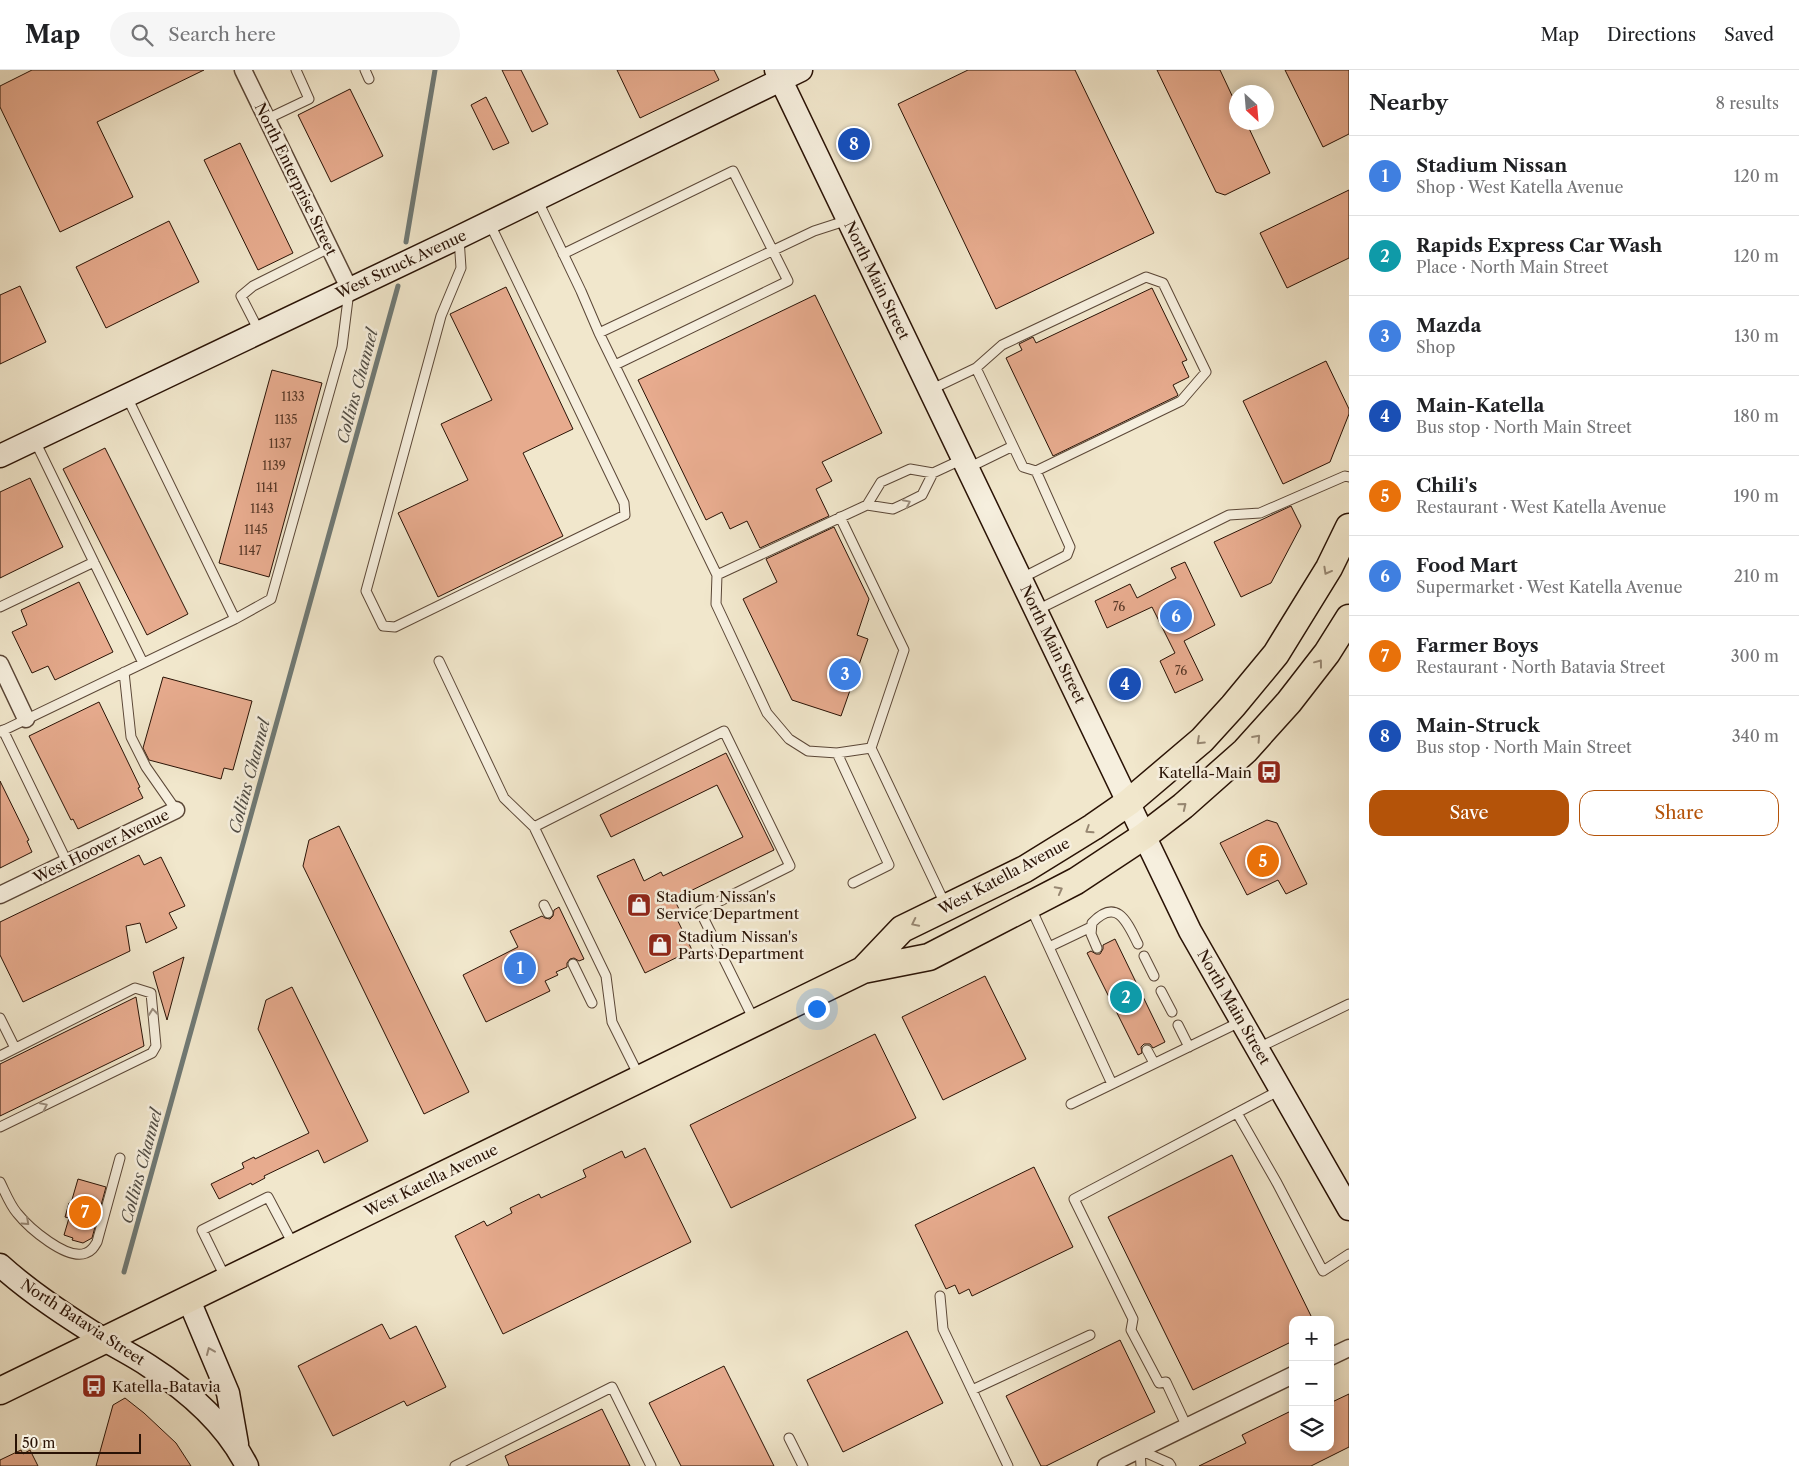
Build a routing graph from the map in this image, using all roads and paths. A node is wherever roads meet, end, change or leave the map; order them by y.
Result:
1 (244, 70) edge
2 (296, 70) edge
3 (801, 70) edge
4 (778, 75) edge
5 (267, 119) junction
6 (536, 199) junction
7 (848, 220) junction
8 (489, 222) junction
9 (459, 237) junction
10 (330, 248) junction
11 (772, 250) junction
12 (562, 254) junction
13 (349, 288) junction
14 (259, 332) junction
15 (599, 334) junction
16 (615, 366) junction
17 (976, 368) junction
18 (930, 390) junction
19 (126, 396) junction
20 (34, 440) junction
21 (1013, 446) junction
22 (0, 456) edge
23 (966, 463) junction
24 (1036, 471) junction
25 (933, 474) junction
26 (1349, 478) edge
27 (867, 505) junction
28 (840, 517) junction
29 (1349, 527) edge
30 (94, 562) junction
31 (717, 575) junction
32 (1022, 578) junction
33 (0, 607) edge
34 (1036, 610) junction
35 (1349, 618) edge
36 (234, 619) junction
37 (439, 661) dead end
38 (143, 663) junction
39 (0, 664) edge
40 (124, 672) junction
41 (26, 719) junction
42 (2, 731) edge
43 (871, 748) junction
44 (837, 753) junction
45 (1129, 802) junction
46 (176, 810) joint
47 (534, 827) junction
48 (1144, 836) junction
49 (67, 862) junction
50 (853, 883) dead end
51 (0, 895) edge
52 (1030, 906) junction
53 (946, 907) junction
54 (1092, 927) junction
55 (1138, 944) dead end
56 (1049, 947) junction
57 (1097, 948) dead end
58 (1144, 956) dead end
59 (573, 964) dead end
60 (863, 970) junction
61 (1154, 976) dead end
62 (1162, 991) dead end
63 (592, 1003) dead end
64 (1349, 1004) edge
65 (1172, 1012) dead end
66 (0, 1018) edge
67 (1242, 1021) junction
68 (755, 1022) junction
69 (1178, 1025) dead end
70 (1189, 1047) junction
71 (15, 1048) junction
72 (1258, 1048) junction
73 (1147, 1050) dead end
74 (0, 1056) edge
75 (1154, 1063) junction
76 (640, 1078) junction
77 (1112, 1084) junction
78 (1281, 1089) junction
79 (1071, 1104) dead end
80 (1237, 1113) junction
81 (0, 1127) edge
82 (120, 1158) dead end
83 (0, 1182) edge
84 (1349, 1209) edge
85 (294, 1246) junction
86 (1349, 1254) edge
87 (0, 1265) edge
88 (226, 1279) junction
89 (940, 1296) dead end
90 (188, 1298) junction
91 (1090, 1336) dead end
92 (104, 1339) junction
93 (1349, 1348) edge
94 (1334, 1355) edge
95 (1289, 1377) edge
96 (2, 1386) edge
97 (972, 1390) junction
98 (1187, 1427) junction
99 (789, 1438) dead end
100 (1140, 1450) junction
101 (243, 1457) edge
102 (468, 1463) edge
103 (454, 1466) edge
104 (651, 1466) edge
105 (803, 1466) edge
106 (1008, 1466) edge
107 (1106, 1466) edge
108 (1140, 1466) edge
109 (1171, 1466) edge

1 - 5 street, North Enterprise Street
2 - 5 lane
3 - 4 street, West Struck Avenue
4 - 6 street, West Struck Avenue
4 - 7 street, North Main Street
5 - 10 street, North Enterprise Street
6 - 8 street, West Struck Avenue
6 - 12 lane
7 - 11 lane
7 - 18 street, North Main Street
8 - 9 street, West Struck Avenue
8 - 9 lane
9 - 13 street, West Struck Avenue
10 - 13 street, North Enterprise Street
10 - 14 lane
11 - 12 lane
11 - 15 lane
11 - 16 lane
12 - 15 lane
13 - 14 street, West Struck Avenue
13 - 36 lane
14 - 19 street, West Struck Avenue
15 - 16 lane
16 - 31 lane
17 - 18 lane
17 - 21 lane
17 - 24 lane
18 - 23 street, North Main Street
19 - 20 street, West Struck Avenue
19 - 36 lane
20 - 22 street, West Struck Avenue
20 - 30 lane
21 - 23 lane
21 - 24 lane
23 - 25 lane
23 - 32 street, North Main Street
24 - 32 lane
25 - 27 lane
27 -> 25 lane
26 - 34 lane
27 - 28 lane
28 - 31 lane
28 - 43 lane
29 -> 45 main road, West Katella Avenue
30 - 33 lane
30 - 38 lane
31 - 44 lane
32 - 34 street, North Main Street
34 - 45 street, North Main Street
48 -> 35 main road, West Katella Avenue
36 - 38 lane
37 - 47 lane
38 - 40 lane
39 - 41 street
40 - 41 lane
40 - 46 lane
41 - 42 lane
42 - 49 lane
43 - 44 lane
43 - 53 lane
44 - 50 lane
45 - 48 street, North Main Street
45 -> 53 main road, West Katella Avenue
46 - 49 street, West Hoover Avenue
47 - 68 lane
47 - 76 lane
52 -> 48 main road, West Katella Avenue
48 - 67 street, North Main Street
49 - 51 street, West Hoover Avenue
52 - 56 lane
52 - 60 main road, West Katella Avenue
53 -> 60 main road, West Katella Avenue
54 - 55 lane
54 - 56 lane
54 - 57 lane
56 - 77 lane
58 - 61 lane
59 - 63 lane
60 - 68 main road, West Katella Avenue
62 - 65 lane
64 - 72 lane
66 - 71 lane
67 - 70 lane
67 - 72 street, North Main Street
68 - 76 main road, West Katella Avenue
69 - 70 lane
70 - 75 lane
71 - 74 lane
81 -> 71 lane
72 - 78 street, North Main Street
73 - 75 lane
75 - 77 lane
76 - 85 main road, West Katella Avenue
77 - 79 lane
78 - 80 lane
78 - 84 street, North Main Street
80 - 86 lane
80 - 98 lane
83 -> 82 lane
85 - 88 main road, West Katella Avenue
85 - 88 lane
87 - 92 street, North Batavia Street
88 - 90 main road, West Katella Avenue
89 - 97 lane
90 - 92 main road, West Katella Avenue
101 -> 90 street
91 - 97 lane
92 - 96 main road, West Katella Avenue
92 - 101 street, North Batavia Street
93 - 94 street
95 - 98 street
97 - 106 lane
98 - 100 street
99 - 105 lane
100 - 107 street
100 - 108 lane
100 - 109 lane
102 - 103 lane
102 - 104 lane

